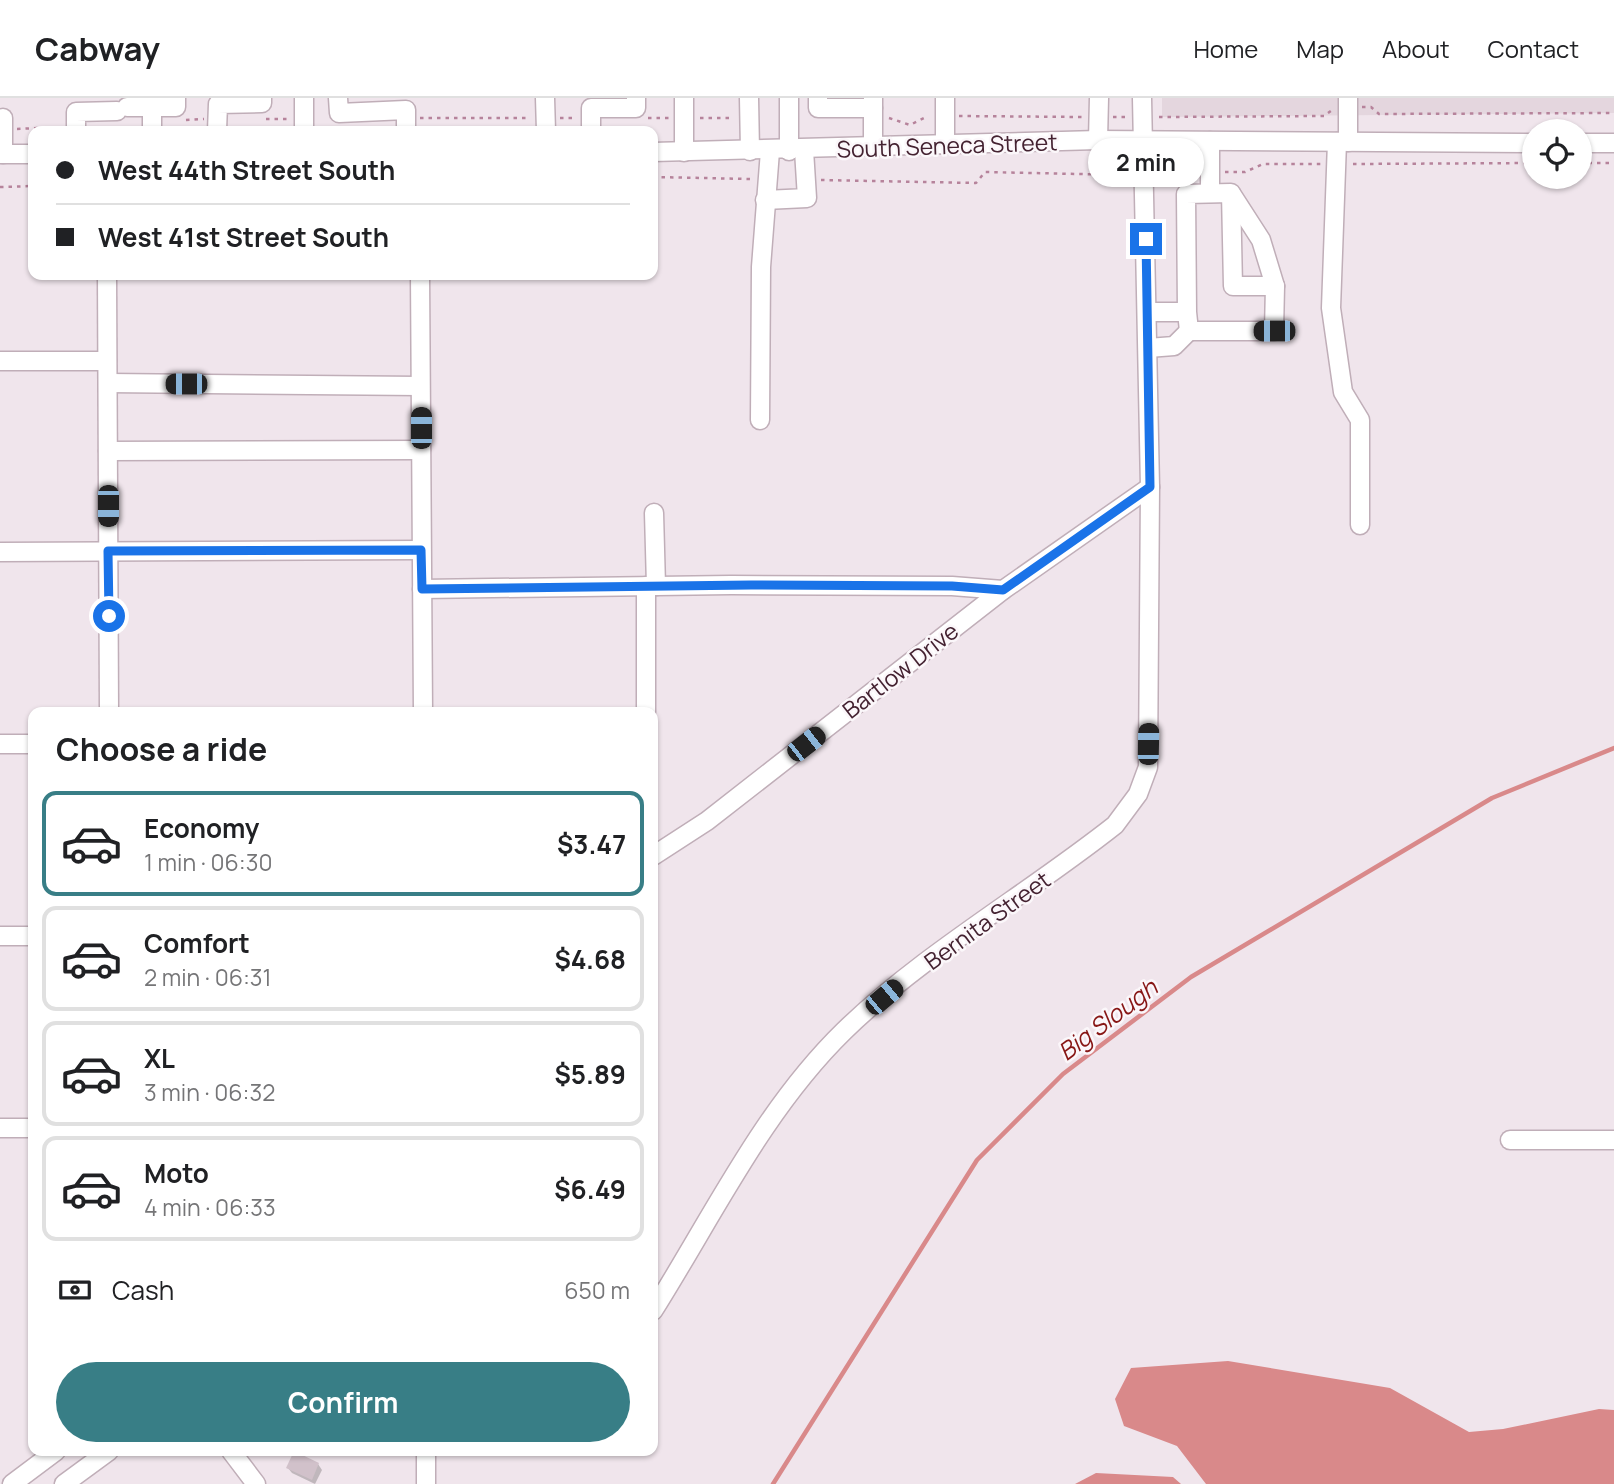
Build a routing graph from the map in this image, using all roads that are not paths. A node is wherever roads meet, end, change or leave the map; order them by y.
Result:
1 (176, 98) edge
2 (262, 98) edge
3 (304, 98) edge
4 (338, 98) edge
5 (545, 98) edge
6 (636, 98) edge
7 (748, 98) edge
8 (789, 98) edge
9 (818, 98) edge
10 (945, 98) edge
11 (1099, 98) edge
12 (1142, 98) edge
13 (1348, 98) edge
14 (684, 99) edge
15 (873, 103) edge
16 (152, 107) junction
17 (3, 118) dead end
18 (76, 126) edge
19 (152, 126) edge
20 (217, 126) edge
21 (304, 126) edge
22 (406, 126) edge
23 (545, 126) edge
24 (590, 126) edge
25 (1098, 141) junction
26 (1142, 141) junction
27 (1210, 141) junction
28 (1343, 142) junction
29 (1522, 143) edge
30 (1592, 143) edge
31 (1614, 143) edge
32 (945, 145) junction
33 (873, 148) junction
34 (797, 150) junction
35 (750, 151) junction
36 (770, 151) junction
37 (658, 152) edge
38 (684, 152) junction
39 (1, 154) edge
40 (28, 154) edge
41 (1210, 193) junction
42 (1231, 193) junction
43 (765, 200) junction
44 (107, 280) edge
45 (420, 280) edge
46 (1275, 286) junction
47 (1148, 312) junction
48 (1187, 312) junction
49 (1189, 331) junction
50 (1148, 348) junction
51 (0, 361) edge
52 (107, 361) junction
53 (108, 383) junction
54 (420, 386) junction
55 (760, 420) dead end
56 (421, 450) junction
57 (108, 451) junction
58 (1150, 487) junction
59 (654, 513) dead end
60 (1360, 525) dead end
61 (421, 550) junction
62 (108, 551) junction
63 (0, 552) edge
64 (651, 586) junction
65 (422, 589) junction
66 (1003, 590) junction
67 (109, 707) edge
68 (423, 707) edge
69 (646, 707) edge
70 (0, 744) edge
71 (28, 744) edge
72 (658, 853) edge
73 (0, 936) edge
74 (28, 936) edge
75 (0, 1128) edge
76 (28, 1128) edge
77 (1510, 1140) dead end
78 (1614, 1140) edge
79 (658, 1303) edge
80 (49, 1456) edge
81 (102, 1456) edge
82 (235, 1456) edge
83 (426, 1456) edge
84 (0, 1477) edge
85 (5, 1484) edge
86 (12, 1484) edge
87 (64, 1484) edge
88 (256, 1484) edge
89 (426, 1484) edge

1 - 16 street
2 - 20 street
3 - 21 street
4 - 22 street
5 - 23 street
6 - 24 street
7 - 35 street
8 - 34 street
9 - 15 street
10 - 32 street
11 - 25 street
12 - 26 street
13 - 28 street
14 - 38 street
15 - 33 street
16 - 18 street
16 - 19 street
17 - 39 street
25 - 26 street, South Seneca Street
25 - 32 street, South Seneca Street
26 - 27 street, South Seneca Street
26 - 47 street
27 - 28 street, South Seneca Street
27 - 41 street
28 - 29 street, South Seneca Street
28 - 60 street
30 - 31 street
32 - 33 street, South Seneca Street
33 - 34 street, South Seneca Street
34 - 36 street, South Seneca Street
34 - 43 street
35 - 36 street, South Seneca Street
35 - 38 street, South Seneca Street
36 - 43 street
37 - 38 street, South Seneca Street
39 - 40 street
41 - 42 street
41 - 48 street
42 - 46 street
42 - 46 street
43 - 55 street
44 - 52 street
45 - 54 street
46 - 49 street
47 - 48 street
47 - 50 street
48 - 49 street
49 - 50 street
50 - 58 street
51 - 52 street
52 - 53 street
53 - 54 street
53 - 57 street
54 - 56 street
56 - 57 street
56 - 61 street
57 - 62 street
58 - 66 street, Bartlow Drive
58 - 79 street, Bernita Street
59 - 64 street
61 - 62 street
61 - 65 street
62 - 63 street
62 - 67 street
64 - 65 street
64 - 66 street
64 - 69 street
65 - 68 street
66 - 72 street, Bartlow Drive
70 - 71 street
73 - 74 street
75 - 76 street
77 - 78 street
80 - 86 street
81 - 87 street
82 - 88 street
83 - 89 street
84 - 85 street

